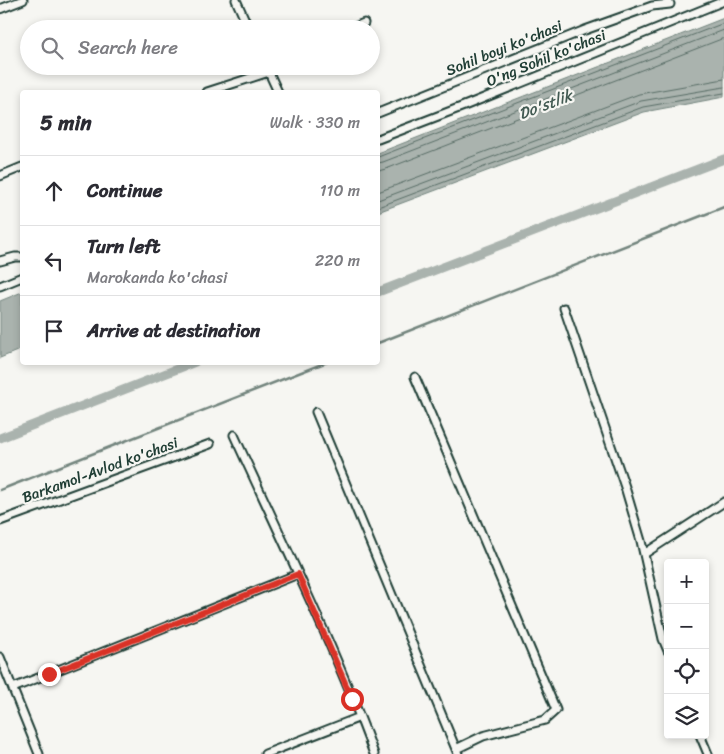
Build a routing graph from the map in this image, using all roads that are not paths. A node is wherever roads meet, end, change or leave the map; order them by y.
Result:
1 (24, 0) edge
2 (236, 0) edge
3 (724, 1) edge
4 (670, 4) dead end
5 (0, 9) edge
6 (244, 20) edge
7 (251, 75) edge
8 (270, 75) edge
9 (212, 90) edge
10 (277, 90) edge
11 (380, 112) edge
12 (380, 138) edge
13 (20, 168) edge
14 (0, 176) edge
15 (20, 257) edge
16 (0, 261) edge
17 (20, 278) edge
18 (0, 286) edge
19 (564, 308) dead end
20 (415, 377) dead end
21 (316, 412) dead end
22 (234, 435) dead end
23 (210, 444) dead end
24 (724, 502) edge
25 (0, 521) edge
26 (644, 554) junction
27 (298, 574) junction
28 (667, 649) edge
29 (0, 657) edge
30 (13, 688) junction
31 (360, 717) junction
32 (702, 739) edge
33 (458, 752) edge
34 (39, 754) edge
35 (265, 754) edge
36 (374, 754) edge
37 (708, 754) edge

1 - 5 street
2 - 6 street
3 - 12 street, O'ng Sohil ko'chasi
4 - 11 street, Sohil boyi ko'chasi
7 - 9 street
8 - 10 street
13 - 14 street
15 - 16 street
17 - 18 street
19 - 26 street
20 - 33 street
21 - 33 street
22 - 27 street
23 - 25 street, Barkamol-Avlod ko'chasi
24 - 26 street
26 - 28 street
27 - 30 street
27 - 31 street
29 - 30 street
30 - 34 street
31 - 35 street
31 - 36 street
32 - 37 street

